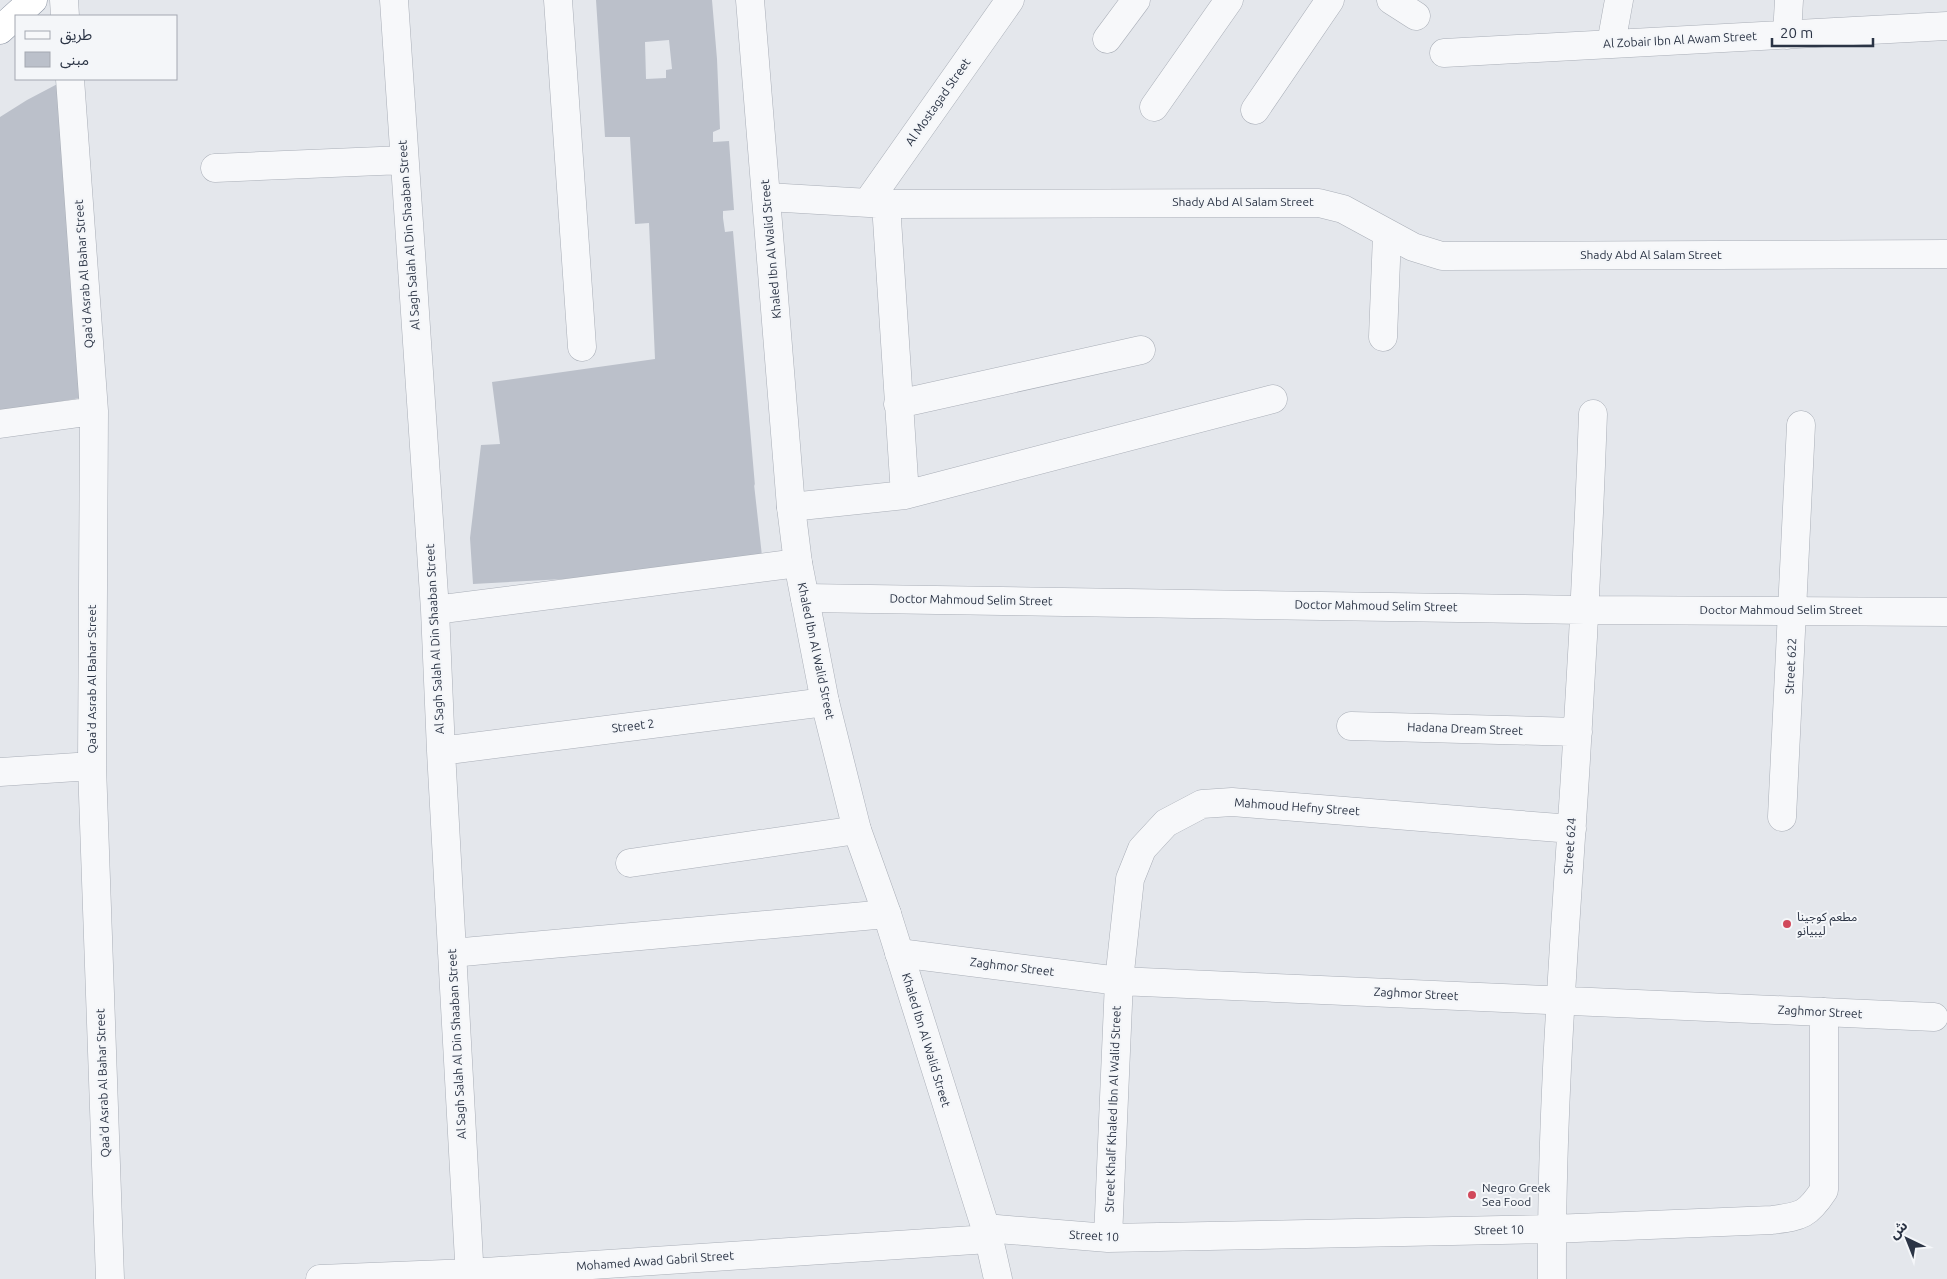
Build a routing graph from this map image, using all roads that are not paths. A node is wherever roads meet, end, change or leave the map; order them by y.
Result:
1 (33, 0) edge
2 (64, 0) edge
3 (394, 0) edge
4 (558, 0) edge
5 (750, 0) edge
6 (1010, 0) edge
7 (1136, 0) edge
8 (1229, 0) edge
9 (1330, 0) edge
10 (1390, 0) edge
11 (1619, 0) edge
12 (1789, 0) edge
13 (16, 15) edge
14 (65, 15) edge
15 (15, 16) edge
16 (1416, 16) dead end
17 (1947, 26) edge
18 (0, 30) edge
19 (1787, 35) junction
20 (1107, 40) dead end
21 (1611, 44) junction
22 (1444, 53) dead end
23 (70, 80) edge
24 (1154, 107) dead end
25 (1255, 110) dead end
26 (404, 160) junction
27 (215, 168) dead end
28 (767, 197) junction
29 (876, 203) junction
30 (1388, 235) junction
31 (1947, 254) edge
32 (1383, 337) dead end
33 (582, 347) dead end
34 (1141, 350) dead end
35 (1273, 399) dead end
36 (898, 404) junction
37 (94, 411) junction
38 (1594, 414) dead end
39 (0, 424) edge
40 (1802, 425) dead end
41 (906, 494) junction
42 (791, 507) junction
43 (798, 564) junction
44 (805, 598) junction
45 (435, 610) junction
46 (1585, 610) junction
47 (1794, 610) junction
48 (1947, 612) edge
49 (825, 702) junction
50 (1351, 726) dead end
51 (1578, 732) junction
52 (441, 751) junction
53 (92, 766) junction
54 (0, 772) edge
55 (1782, 817) dead end
56 (1572, 829) junction
57 (857, 830) junction
58 (630, 863) dead end
59 (887, 914) junction
60 (452, 953) junction
61 (899, 953) junction
62 (1119, 981) junction
63 (1560, 1000) junction
64 (1824, 1012) junction
65 (1934, 1017) dead end
66 (1552, 1229) junction
67 (987, 1234) junction
68 (1108, 1238) junction
69 (470, 1276) edge
70 (110, 1279) edge
71 (320, 1279) edge
72 (998, 1279) edge
73 (1552, 1279) edge

1 - 13 highway
2 - 14 street
3 - 26 street, Al Sagh Salah Al Din Shaaban Street
4 - 33 street
5 - 28 street, Khaled Ibn Al Walid Street
6 - 29 street, Al Mostagad Street
7 - 20 street
8 - 24 street
9 - 25 street
10 - 16 street
11 - 21 street
12 - 19 street
15 - 18 highway
17 - 19 street, Al Zobair Ibn Al Awam Street
19 - 21 street, Al Zobair Ibn Al Awam Street
21 - 22 street, Al Zobair Ibn Al Awam Street
23 - 37 street, Qaa'd Asrab Al Bahar Street
26 - 27 street
26 - 45 street, Al Sagh Salah Al Din Shaaban Street
28 - 29 street, Shady Abd Al Salam Street
28 - 42 street, Khaled Ibn Al Walid Street
29 - 30 street, Shady Abd Al Salam Street
29 - 36 street
30 - 31 street, Shady Abd Al Salam Street
30 - 32 street
34 - 36 street
35 - 41 street
36 - 41 street
37 - 39 street
37 - 53 street, Qaa'd Asrab Al Bahar Street
38 - 46 street, Street 624
40 - 47 street, Street 622
41 - 42 street
42 - 43 street, Khaled Ibn Al Walid Street
43 - 44 street, Khaled Ibn Al Walid Street
43 - 45 street
44 - 46 street, Doctor Mahmoud Selim Street
44 - 49 street, Khaled Ibn Al Walid Street
45 - 52 street, Al Sagh Salah Al Din Shaaban Street
46 - 47 street, Doctor Mahmoud Selim Street
46 - 51 street, Street 624
47 - 48 street, Doctor Mahmoud Selim Street
47 - 55 street, Street 622
49 - 52 street, Street 2
49 - 57 street, Khaled Ibn Al Walid Street
50 - 51 street, Hadana Dream Street
51 - 56 street, Street 624
52 - 60 street, Al Sagh Salah Al Din Shaaban Street
53 - 54 street
53 - 70 street, Qaa'd Asrab Al Bahar Street
56 - 62 street, Mahmoud Hefny Street
56 - 63 street, Street 624
57 - 58 street
57 - 59 street, Khaled Ibn Al Walid Street
59 - 60 street
59 - 61 street, Khaled Ibn Al Walid Street
60 - 69 street, Al Sagh Salah Al Din Shaaban Street
61 - 62 street, Zaghmor Street
61 - 67 street, Khaled Ibn Al Walid Street
62 - 63 street, Zaghmor Street
62 - 68 street, Street Khalf Khaled Ibn Al Walid Street
63 - 64 street, Zaghmor Street
63 - 66 street, Street 624
64 - 65 street, Zaghmor Street
64 - 66 street, Street 10
66 - 68 street, Street 10
66 - 73 street, Street 624
67 - 68 street, Street 10
67 - 69 street, Mohamed Awad Gabril Street
67 - 72 street, Khaled Ibn Al Walid Street
69 - 71 street, Mohamed Awad Gabril Street

